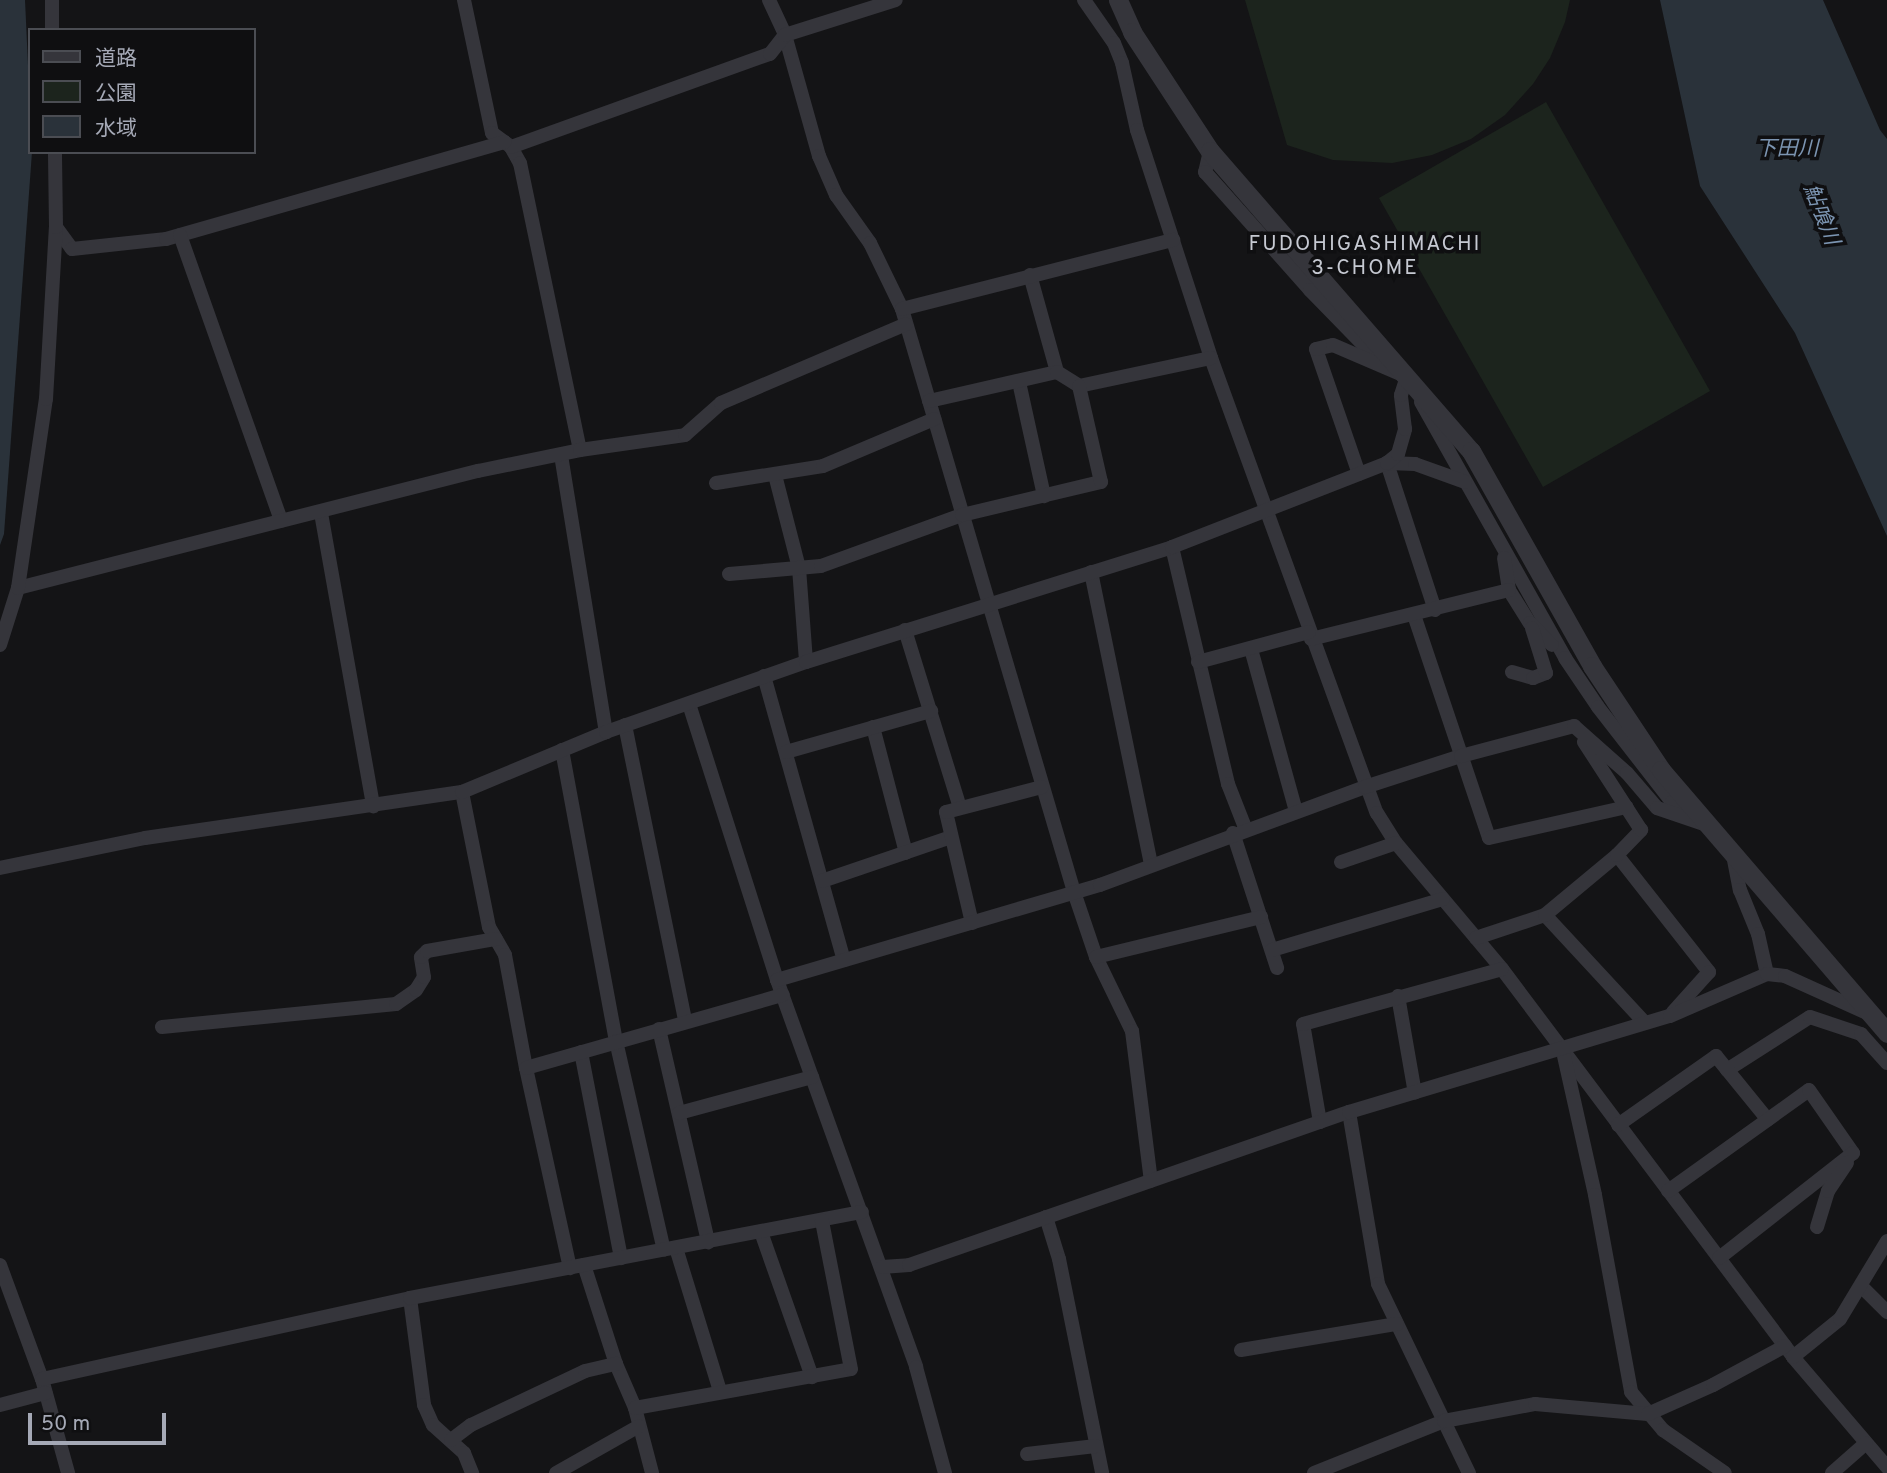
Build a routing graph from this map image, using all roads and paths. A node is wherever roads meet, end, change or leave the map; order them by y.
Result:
1 (52, 0) edge
2 (464, 0) edge
3 (769, 0) edge
4 (896, 0) edge
5 (1084, 0) edge
6 (1118, 0) edge
7 (52, 28) edge
8 (1132, 32) junction
9 (785, 36) junction
10 (1114, 43) junction
11 (508, 145) junction
12 (55, 154) edge
13 (56, 227) junction
14 (180, 236) junction
15 (1173, 240) junction
16 (1030, 275) junction
17 (904, 317) junction
18 (1211, 358) junction
19 (1057, 372) junction
20 (1398, 374) junction
21 (1019, 382) junction
22 (1079, 386) junction
23 (929, 401) junction
24 (934, 419) junction
25 (580, 450) junction
26 (561, 455) junction
27 (1387, 463) junction
28 (1359, 474) junction
29 (775, 475) junction
30 (1465, 482) junction
31 (716, 483) dead end
32 (1044, 496) junction
33 (1266, 512) junction
34 (321, 513) junction
35 (962, 515) junction
36 (281, 521) junction
37 (1172, 547) junction
38 (1502, 547) junction
39 (799, 568) junction
40 (1091, 572) junction
41 (729, 574) dead end
42 (18, 588) junction
43 (1509, 590) junction
44 (987, 603) junction
45 (1435, 610) junction
46 (1414, 615) junction
47 (1530, 623) junction
48 (905, 630) junction
49 (1310, 635) junction
50 (0, 645) edge
51 (1251, 649) junction
52 (1565, 658) junction
53 (806, 662) junction
54 (1198, 662) junction
55 (1592, 666) junction
56 (1513, 672) dead end
57 (764, 676) junction
58 (689, 704) junction
59 (931, 711) junction
60 (625, 726) junction
61 (1574, 726) junction
62 (873, 727) junction
63 (606, 732) junction
64 (562, 750) junction
65 (786, 752) junction
66 (1461, 756) junction
67 (1042, 787) junction
68 (1365, 787) junction
69 (462, 792) junction
70 (373, 806) junction
71 (1628, 807) junction
72 (960, 808) junction
73 (1296, 811) junction
74 (1712, 827) junction
75 (1240, 832) junction
76 (951, 837) junction
77 (1396, 842) junction
78 (1732, 849) junction
79 (906, 853) junction
80 (1617, 855) junction
81 (1341, 862) dead end
82 (1151, 865) junction
83 (0, 868) edge
84 (822, 881) junction
85 (1074, 892) junction
86 (1443, 899) junction
87 (1545, 915) junction
88 (1261, 917) junction
89 (972, 923) junction
90 (1476, 938) junction
91 (496, 939) junction
92 (1272, 950) junction
93 (1096, 957) junction
94 (844, 960) junction
95 (1277, 968) dead end
96 (1502, 969) junction
97 (1767, 974) junction
98 (777, 980) junction
99 (783, 995) junction
100 (1398, 996) junction
101 (1869, 1014) junction
102 (1670, 1016) junction
103 (685, 1021) junction
104 (1644, 1023) junction
105 (162, 1027) dead end
106 (659, 1029) junction
107 (1887, 1033) edge
108 (616, 1041) junction
109 (1562, 1049) junction
110 (581, 1052) junction
111 (1887, 1063) edge
112 (526, 1068) junction
113 (1727, 1070) junction
114 (812, 1077) junction
115 (1415, 1093) junction
116 (1349, 1112) junction
117 (679, 1113) junction
118 (1768, 1120) junction
119 (1320, 1122) junction
120 (1618, 1125) junction
121 (1853, 1153) junction
122 (1151, 1181) junction
123 (1668, 1191) junction
124 (862, 1212) junction
125 (1046, 1217) junction
126 (822, 1220) junction
127 (1817, 1227) dead end
128 (761, 1232) junction
129 (1887, 1241) edge
130 (708, 1242) junction
131 (670, 1249) junction
132 (621, 1258) junction
133 (1719, 1258) junction
134 (0, 1265) edge
135 (577, 1267) junction
136 (882, 1267) junction
137 (1861, 1286) junction
138 (410, 1298) junction
139 (1887, 1312) edge
140 (1397, 1324) junction
141 (1241, 1350) dead end
142 (1789, 1352) junction
143 (616, 1364) junction
144 (812, 1377) junction
145 (44, 1386) junction
146 (720, 1391) junction
147 (0, 1405) edge
148 (635, 1408) junction
149 (1648, 1414) junction
150 (1444, 1421) junction
151 (639, 1426) junction
152 (451, 1440) junction
153 (1866, 1443) junction
154 (1096, 1446) junction
155 (1027, 1454) dead end
156 (1887, 1467) edge
157 (68, 1473) edge
158 (472, 1473) edge
159 (556, 1473) edge
160 (652, 1473) edge
161 (945, 1473) edge
162 (1102, 1473) edge
163 (1316, 1473) edge
164 (1469, 1473) edge
165 (1725, 1473) edge
166 (1832, 1473) edge

1 - 7 street
2 - 11 street
3 - 9 street
4 - 9 street
5 - 10 street
6 - 8 street
8 - 10 street
8 - 20 street
9 - 11 street
9 - 17 street
10 - 15 street
11 - 14 street
11 - 25 street
12 - 13 street
13 - 14 street
13 - 42 street
14 - 36 street
15 - 16 street
15 - 18 street
16 - 17 street
16 - 19 street
17 - 23 street
17 - 25 street
18 - 22 street
18 - 33 street
19 - 21 street
19 - 22 street
20 - 27 street
20 - 28 street
20 - 30 street
20 - 55 street
21 - 23 street
21 - 32 street
22 - 32 street
23 - 24 street
24 - 29 street
24 - 35 street
25 - 26 street
26 - 34 street
26 - 63 street
27 - 28 street
27 - 30 street
27 - 45 street
28 - 33 street
29 - 31 street
29 - 39 street
30 - 38 street
32 - 35 street
33 - 37 street
33 - 49 street
34 - 36 street
34 - 70 street
35 - 39 street
35 - 44 street
36 - 42 street
37 - 40 street
37 - 54 street
38 - 43 street
38 - 52 street
39 - 41 street
39 - 53 street
40 - 44 street
40 - 82 street
42 - 50 street
43 - 45 street
43 - 47 street
44 - 48 street
44 - 67 street
45 - 46 street
46 - 49 street
46 - 66 street
47 - 52 street
47 - 56 street
48 - 53 street
48 - 59 street
49 - 51 street
49 - 68 street
51 - 54 street
51 - 73 street
52 - 55 street
52 - 74 street
53 - 57 street
54 - 75 street
55 - 74 street
57 - 58 street
57 - 65 street
58 - 60 street
58 - 98 street
59 - 62 street
59 - 72 street
60 - 63 street
60 - 103 street
61 - 66 street
61 - 71 street
61 - 74 street
62 - 65 street
62 - 79 street
63 - 64 street
64 - 69 street
64 - 108 street
65 - 84 street
66 - 68 street
66 - 71 street
67 - 72 street
67 - 85 street
68 - 73 street
68 - 77 street
69 - 70 street
69 - 91 street
70 - 83 street
71 - 80 street
72 - 76 street
73 - 75 street
74 - 78 street
75 - 82 street
75 - 88 street
76 - 79 street
76 - 89 street
77 - 81 street
77 - 86 street
78 - 97 street
78 - 101 street
79 - 84 street
80 - 87 street
80 - 102 street
82 - 85 street
84 - 94 street
85 - 89 street
85 - 93 street
86 - 90 street
86 - 92 street
87 - 90 street
87 - 104 street
88 - 92 street
88 - 93 street
89 - 94 street
90 - 96 street
91 - 105 street
91 - 112 street
92 - 95 street
93 - 122 street
94 - 98 street
96 - 100 street
96 - 109 street
97 - 101 street
97 - 102 street
98 - 99 street
99 - 103 street
99 - 114 street
100 - 115 street
100 - 119 street
101 - 107 street
102 - 104 street
103 - 106 street
104 - 109 street
106 - 108 street
106 - 117 street
108 - 110 street
108 - 131 street
109 - 115 street
109 - 120 street
109 - 149 street
110 - 112 street
110 - 132 street
111 - 113 street
112 - 135 street
113 - 118 street
113 - 120 street
114 - 117 street
114 - 124 street
115 - 116 street
116 - 119 street
116 - 140 street
117 - 130 street
118 - 121 street
118 - 123 street
119 - 122 street
120 - 123 street
121 - 127 street
121 - 133 street
122 - 125 street
123 - 133 street
124 - 126 street
124 - 136 street
125 - 136 street
125 - 154 street
126 - 128 street
126 - 144 street
128 - 130 street
128 - 144 street
129 - 137 street
130 - 131 street
131 - 132 street
131 - 146 street
132 - 135 street
133 - 142 street
134 - 145 street
135 - 138 street
135 - 143 street
136 - 161 street
137 - 139 street
137 - 142 street
138 - 145 street
138 - 152 street
140 - 141 street
140 - 150 street
142 - 149 street
142 - 153 street
143 - 148 street
143 - 152 street
144 - 146 street
145 - 147 street
145 - 157 street
146 - 148 street
148 - 151 street
149 - 150 street
149 - 165 street
150 - 163 street
150 - 164 street
151 - 159 street
151 - 160 street
152 - 158 street
153 - 156 street
153 - 166 street
154 - 155 street
154 - 162 street

